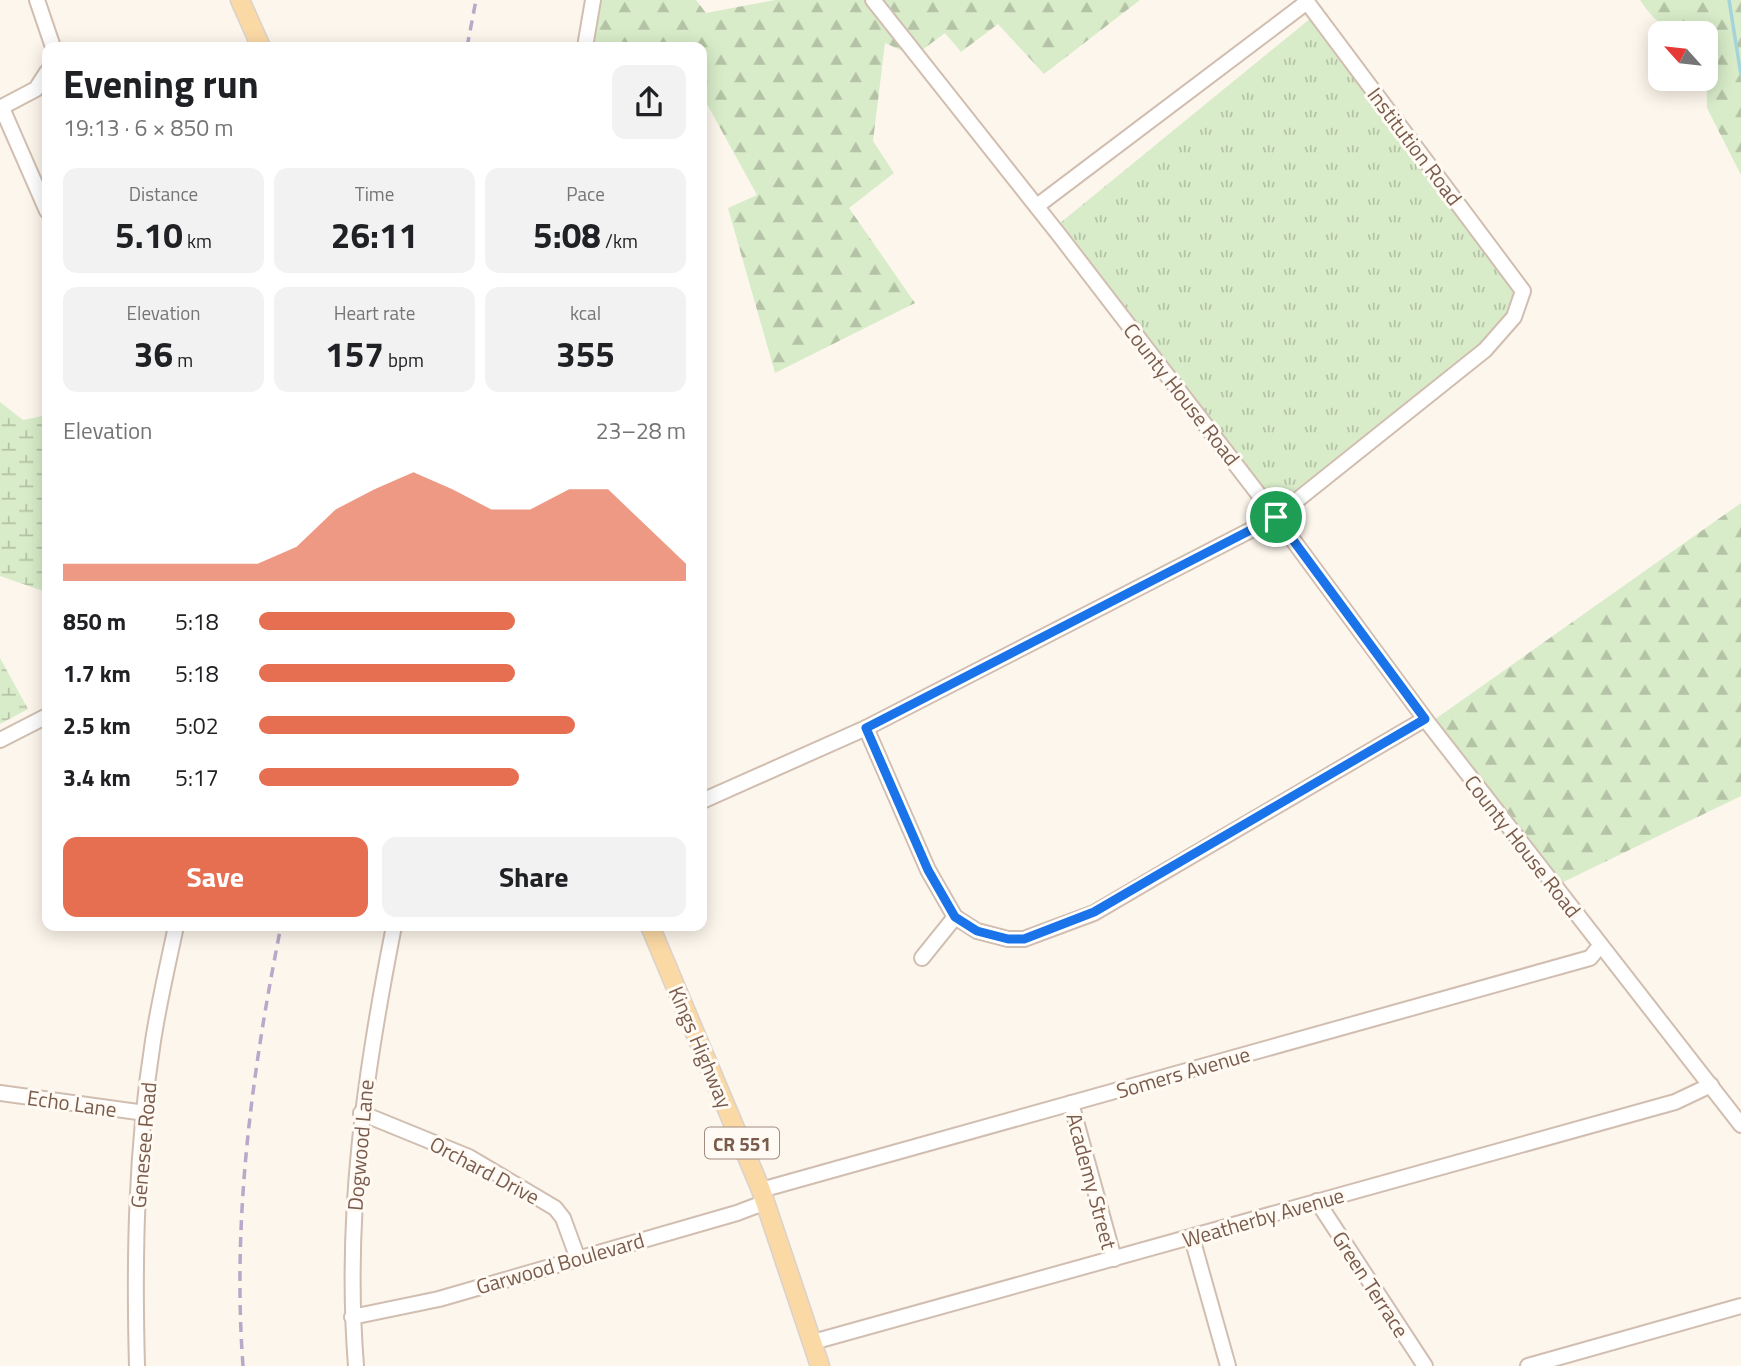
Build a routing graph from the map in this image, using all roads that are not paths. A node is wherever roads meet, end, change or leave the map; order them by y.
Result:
1 (37, 0) edge
2 (240, 0) edge
3 (593, 0) edge
4 (873, 0) edge
5 (50, 42) edge
6 (259, 42) edge
7 (586, 42) edge
8 (42, 80) edge
9 (1, 108) edge
10 (42, 200) edge
11 (1037, 206) junction
12 (1276, 517) junction
13 (42, 719) edge
14 (1425, 719) junction
15 (866, 728) junction
16 (0, 740) edge
17 (707, 800) edge
18 (955, 917) junction
19 (175, 931) edge
20 (393, 931) edge
21 (652, 931) edge
22 (1600, 946) junction
23 (922, 958) dead end
24 (1711, 1085) junction
25 (0, 1093) edge
26 (1071, 1103) junction
27 (145, 1113) junction
28 (361, 1113) junction
29 (1741, 1125) edge
30 (763, 1196) junction
31 (1317, 1201) junction
32 (1192, 1238) junction
33 (578, 1259) junction
34 (1114, 1259) junction
35 (1741, 1306) edge
36 (352, 1317) junction
37 (813, 1342) junction
38 (137, 1366) edge
39 (356, 1366) edge
40 (820, 1366) edge
41 (1228, 1366) edge
42 (1425, 1366) edge
43 (1528, 1366) edge

1 - 5 street
2 - 6 main road
3 - 7 street
4 - 11 street, County House Road
8 - 9 street
9 - 10 street
11 - 12 street, County House Road
11 - 12 street, Institution Road
12 - 14 street, County House Road
12 - 15 street
13 - 16 street
14 - 18 street
14 - 22 street, County House Road
15 - 17 street
15 - 18 street
18 - 23 street
19 - 27 street, Genesee Road
20 - 28 street, Dogwood Lane
21 - 30 main road, Kings Highway / CR 551
22 - 24 street, County House Road
22 - 26 street, Somers Avenue
24 - 29 street, County House Road
24 - 31 street, Weatherby Avenue
25 - 27 street, Echo Lane
26 - 30 street, Somers Avenue
26 - 34 street, Academy Street
27 - 38 street, Genesee Road
28 - 33 street, Orchard Drive
28 - 36 street, Dogwood Lane
30 - 33 street, Garwood Boulevard
30 - 37 main road, Kings Highway / CR 551
31 - 32 street, Weatherby Avenue
31 - 42 street, Green Terrace
32 - 34 street, Weatherby Avenue
32 - 41 street
33 - 36 street, Garwood Boulevard
34 - 37 street, Weatherby Avenue
35 - 43 street
36 - 39 street, Dogwood Lane
37 - 40 main road, Kings Highway / CR 551

